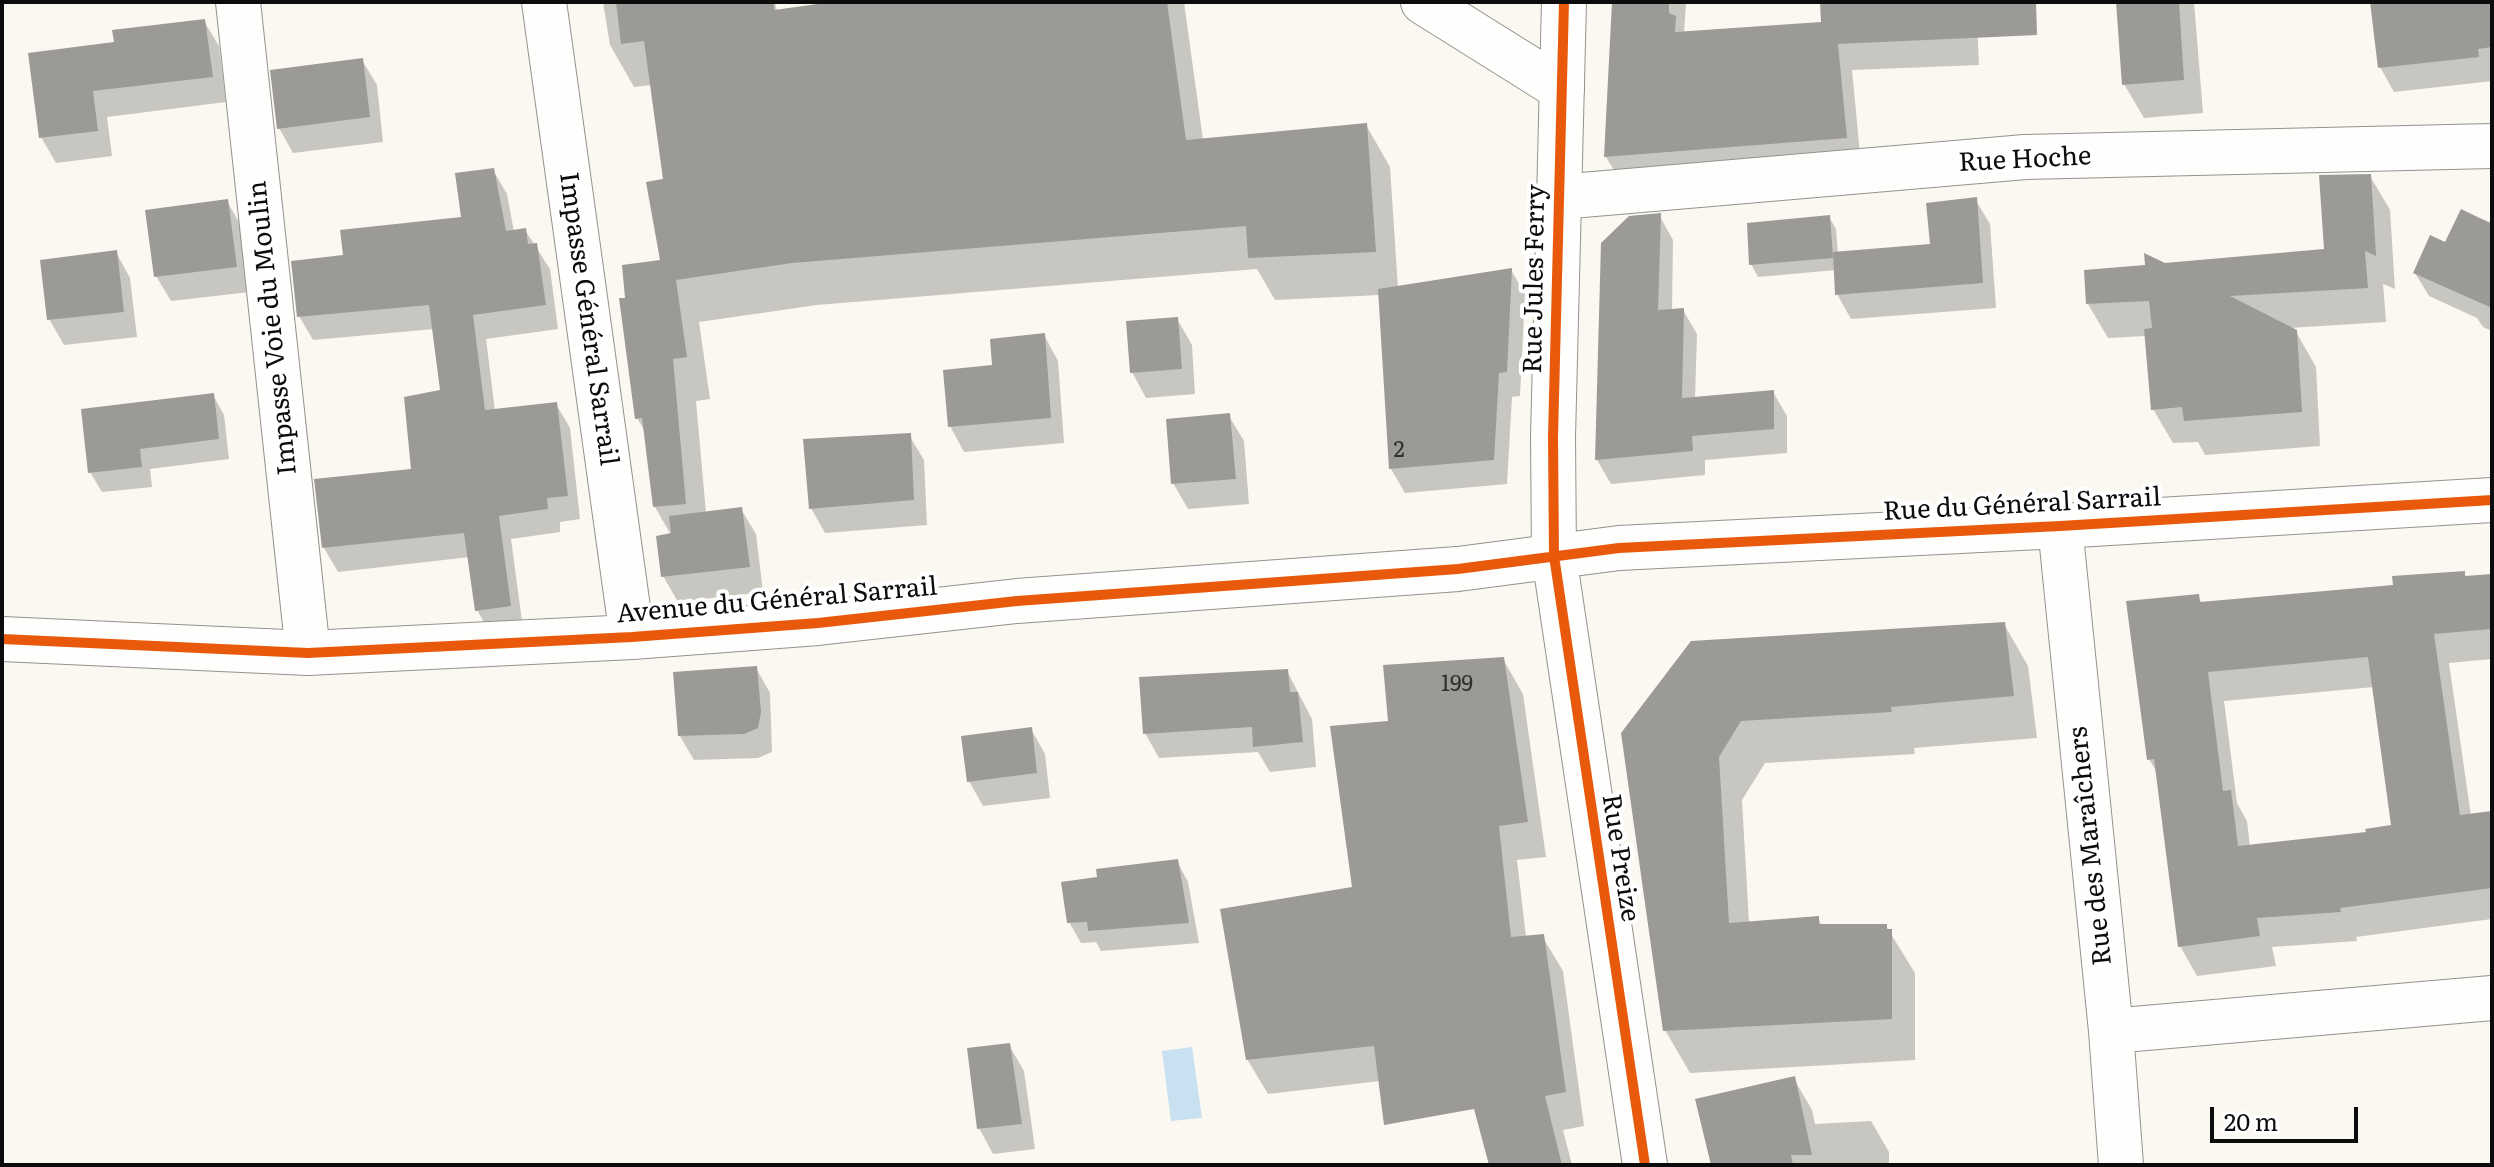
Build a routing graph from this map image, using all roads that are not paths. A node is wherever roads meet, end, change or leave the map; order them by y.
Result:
1 (238, 2) edge
2 (544, 2) edge
3 (1423, 2) edge
4 (1564, 2) edge
5 (1562, 89) junction
6 (2492, 146) edge
7 (1559, 197) junction
8 (2492, 500) edge
9 (2060, 526) junction
10 (1554, 556) junction
11 (632, 637) junction
12 (2, 639) edge
13 (308, 653) junction
14 (2492, 998) edge
15 (2111, 1031) junction
16 (1645, 1165) edge
17 (2121, 1165) edge

1 - 13 street, Impasse Voie du Moulin
2 - 11 street, Impasse Général Sarrail
3 - 5 street
4 - 5 street, Rue Jules Ferry
5 - 7 street, Rue Jules Ferry
6 - 7 street, Rue Hoche
7 - 10 street, Rue Jules Ferry
8 - 9 street, Rue du Général Sarrail
9 - 10 street, Rue du Général Sarrail
9 - 15 street, Rue des Maraîchers
10 - 11 street, Avenue du Général Sarrail
10 - 16 street, Rue Preize
11 - 13 street, Avenue du Général Sarrail
12 - 13 street, Avenue du Général Sarrail
14 - 15 street
15 - 17 street, Rue des Maraîchers

